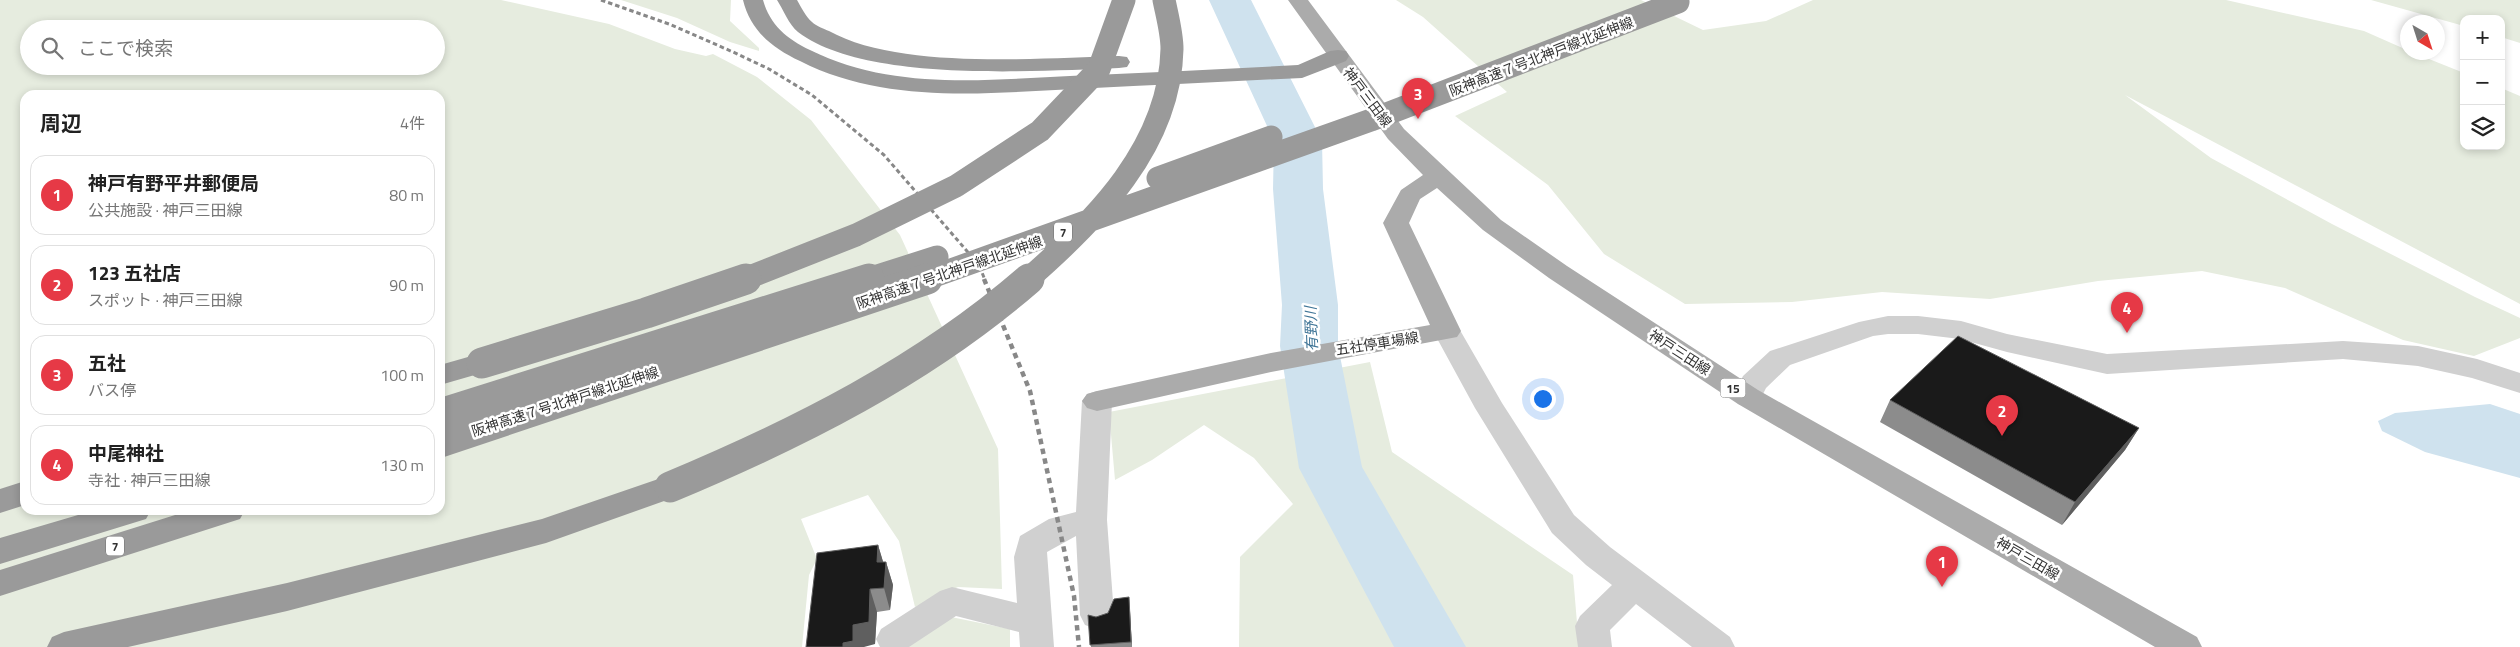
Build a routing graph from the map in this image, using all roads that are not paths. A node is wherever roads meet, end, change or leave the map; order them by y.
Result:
1 (753, 0) edge
2 (787, 0) edge
3 (1124, 0) edge
4 (1164, 0) edge
5 (1298, 0) edge
6 (1634, 0) edge
7 (1681, 1) edge
8 (1338, 56) junction
9 (1186, 69) junction
10 (1438, 176) junction
11 (1447, 331) junction
12 (445, 373) edge
13 (2520, 383) edge
14 (1748, 397) junction
15 (1097, 401) joint
16 (445, 412) edge
17 (445, 440) edge
18 (20, 495) edge
19 (0, 501) edge
20 (119, 515) edge
21 (213, 515) edge
22 (1091, 520) junction
23 (0, 551) edge
24 (0, 583) edge
25 (1635, 585) junction
26 (1097, 615) edge
27 (1036, 635) edge
28 (893, 639) dead end
29 (64, 647) edge
30 (1595, 647) edge
31 (1718, 647) edge
32 (2184, 647) edge

1 - 9 highway
2 - 9 highway
3 - 12 highway, bridge
4 - 29 highway, bridge
5 - 8 main road, 神戸三田線 / 15
6 - 16 highway, 阪神高速７号北神戸線北延伸線 / 7, bridge
7 - 17 highway, 阪神高速７号北神戸線北延伸線 / 7, bridge
8 - 9 highway
8 - 10 main road, 神戸三田線 / 15
10 - 11 main road
10 - 14 main road, 神戸三田線 / 15
11 - 15 main road, 五社停車場線
11 - 25 street
13 - 14 street
14 - 32 main road, 神戸三田線 / 15
15 - 22 street
18 - 19 highway
20 - 23 highway, 7
21 - 24 highway, 7
22 - 26 street
22 - 27 street
25 - 30 street
25 - 31 street
27 - 28 street

